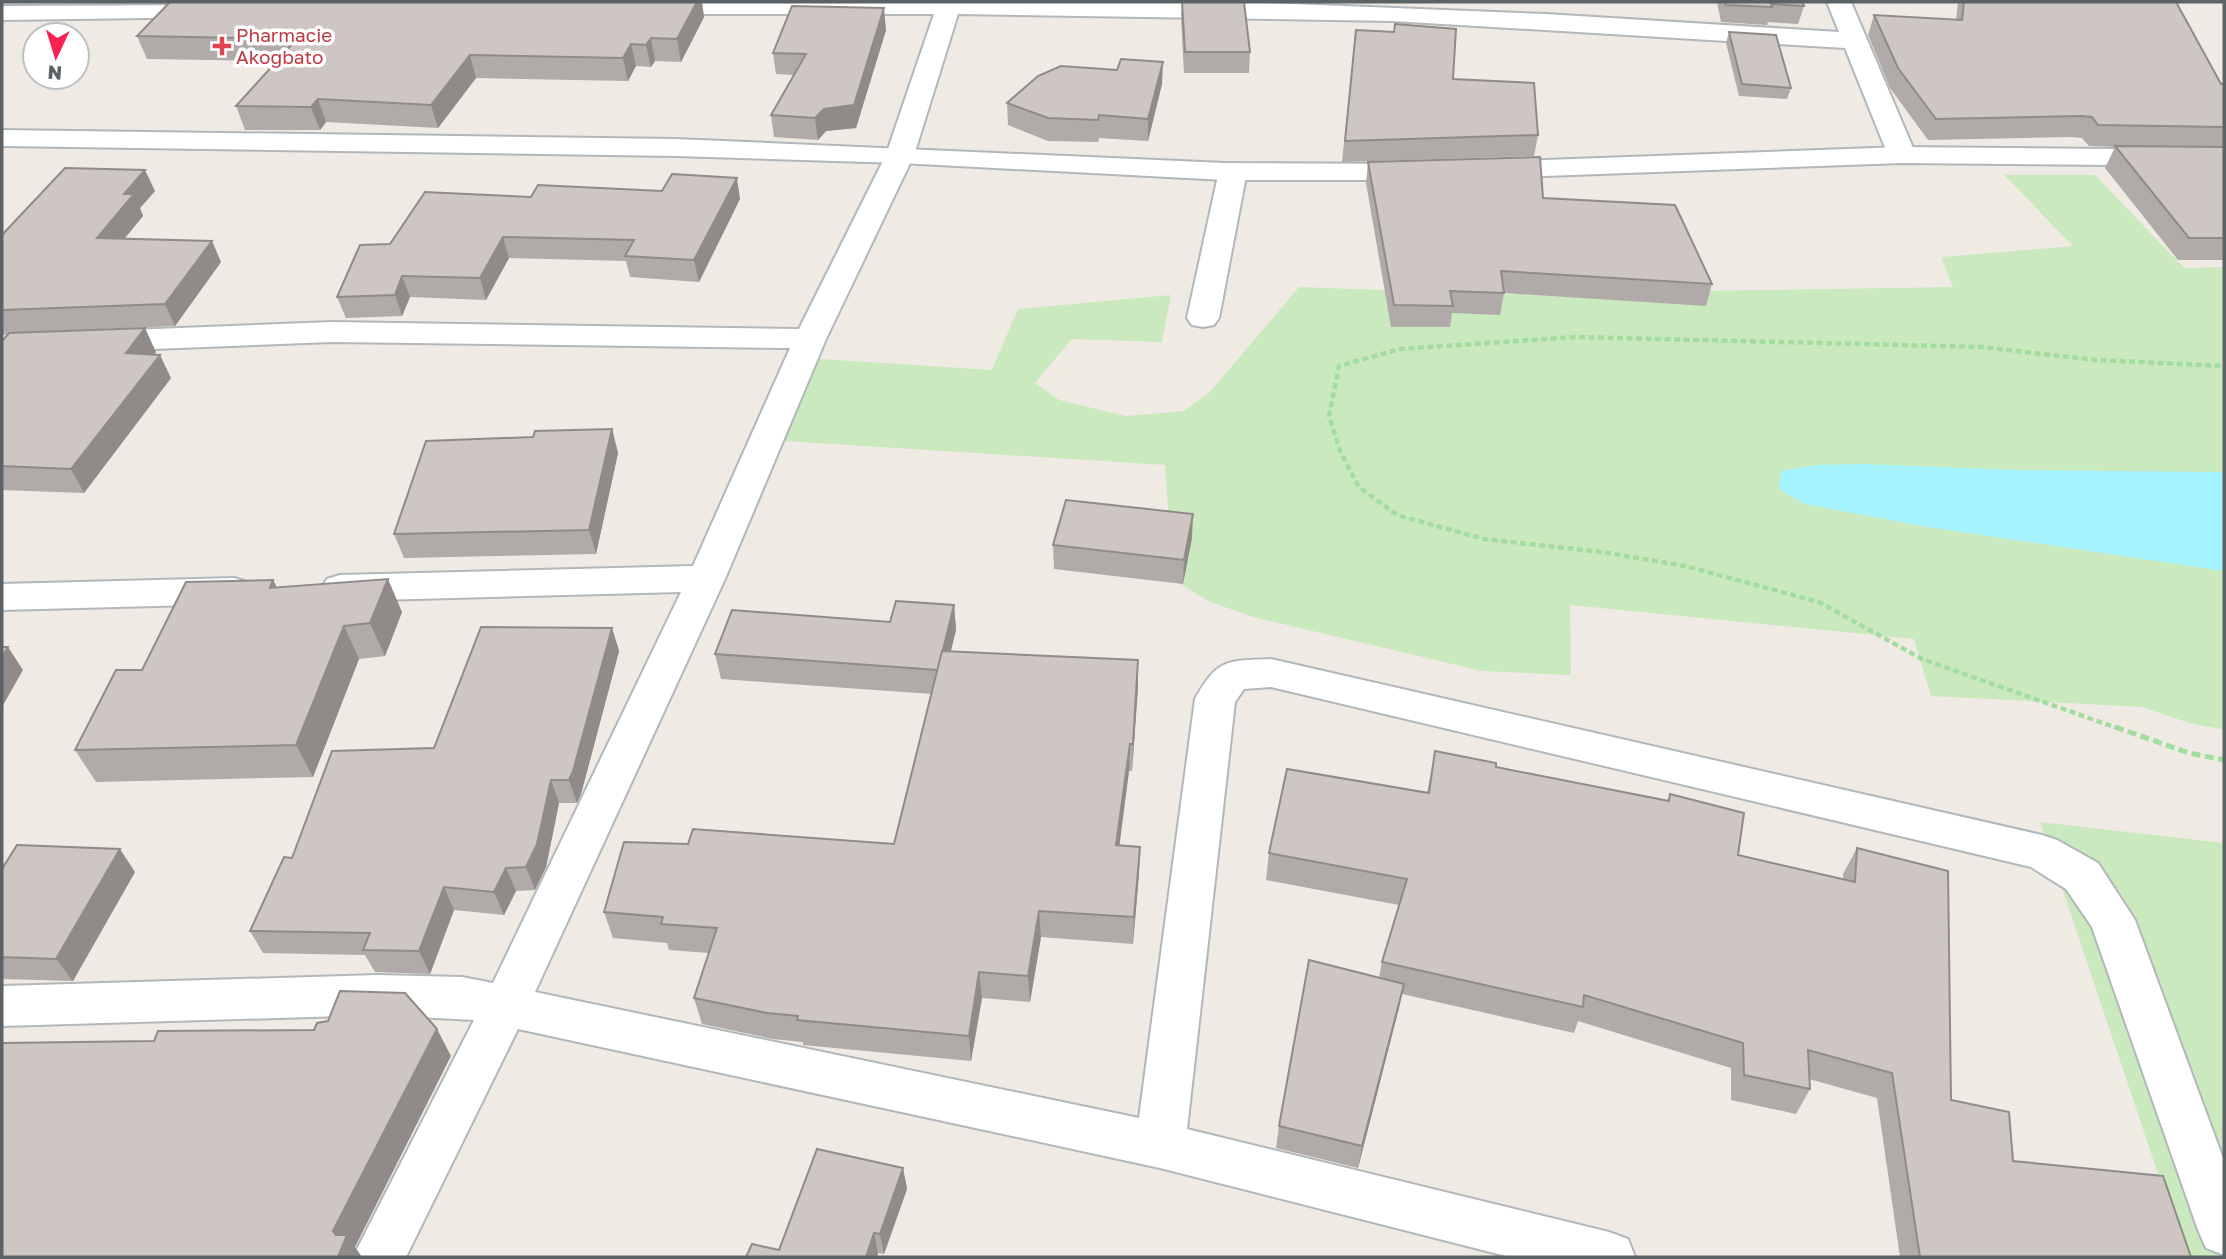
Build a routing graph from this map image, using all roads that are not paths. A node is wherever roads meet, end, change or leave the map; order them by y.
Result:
1 (1839, 2) edge
2 (949, 4) edge
3 (34, 7) edge
4 (632, 9) edge
5 (241, 12) edge
6 (2, 13) edge
7 (2, 41) edge
8 (1854, 41) junction
9 (2, 138) edge
10 (900, 155) junction
11 (1902, 155) junction
12 (2224, 158) edge
13 (1233, 171) junction
14 (1203, 318) dead end
15 (810, 339) junction
16 (2, 345) edge
17 (706, 579) junction
18 (306, 589) edge
19 (264, 590) edge
20 (2, 597) edge
21 (2, 1006) edge
22 (505, 1007) junction
23 (1160, 1145) junction
24 (2224, 1230) edge
25 (379, 1257) edge
26 (1609, 1257) edge

1 - 8 street
2 - 4 street
2 - 8 street
2 - 10 street
3 - 5 street
3 - 6 street
3 - 7 street
8 - 11 street
9 - 10 street
10 - 13 street
10 - 15 street
11 - 12 street
11 - 13 street
13 - 14 street
15 - 16 street
15 - 17 street
17 - 18 street
17 - 22 street
19 - 20 street
21 - 22 street
22 - 23 street
22 - 25 street
23 - 24 street
23 - 26 street

